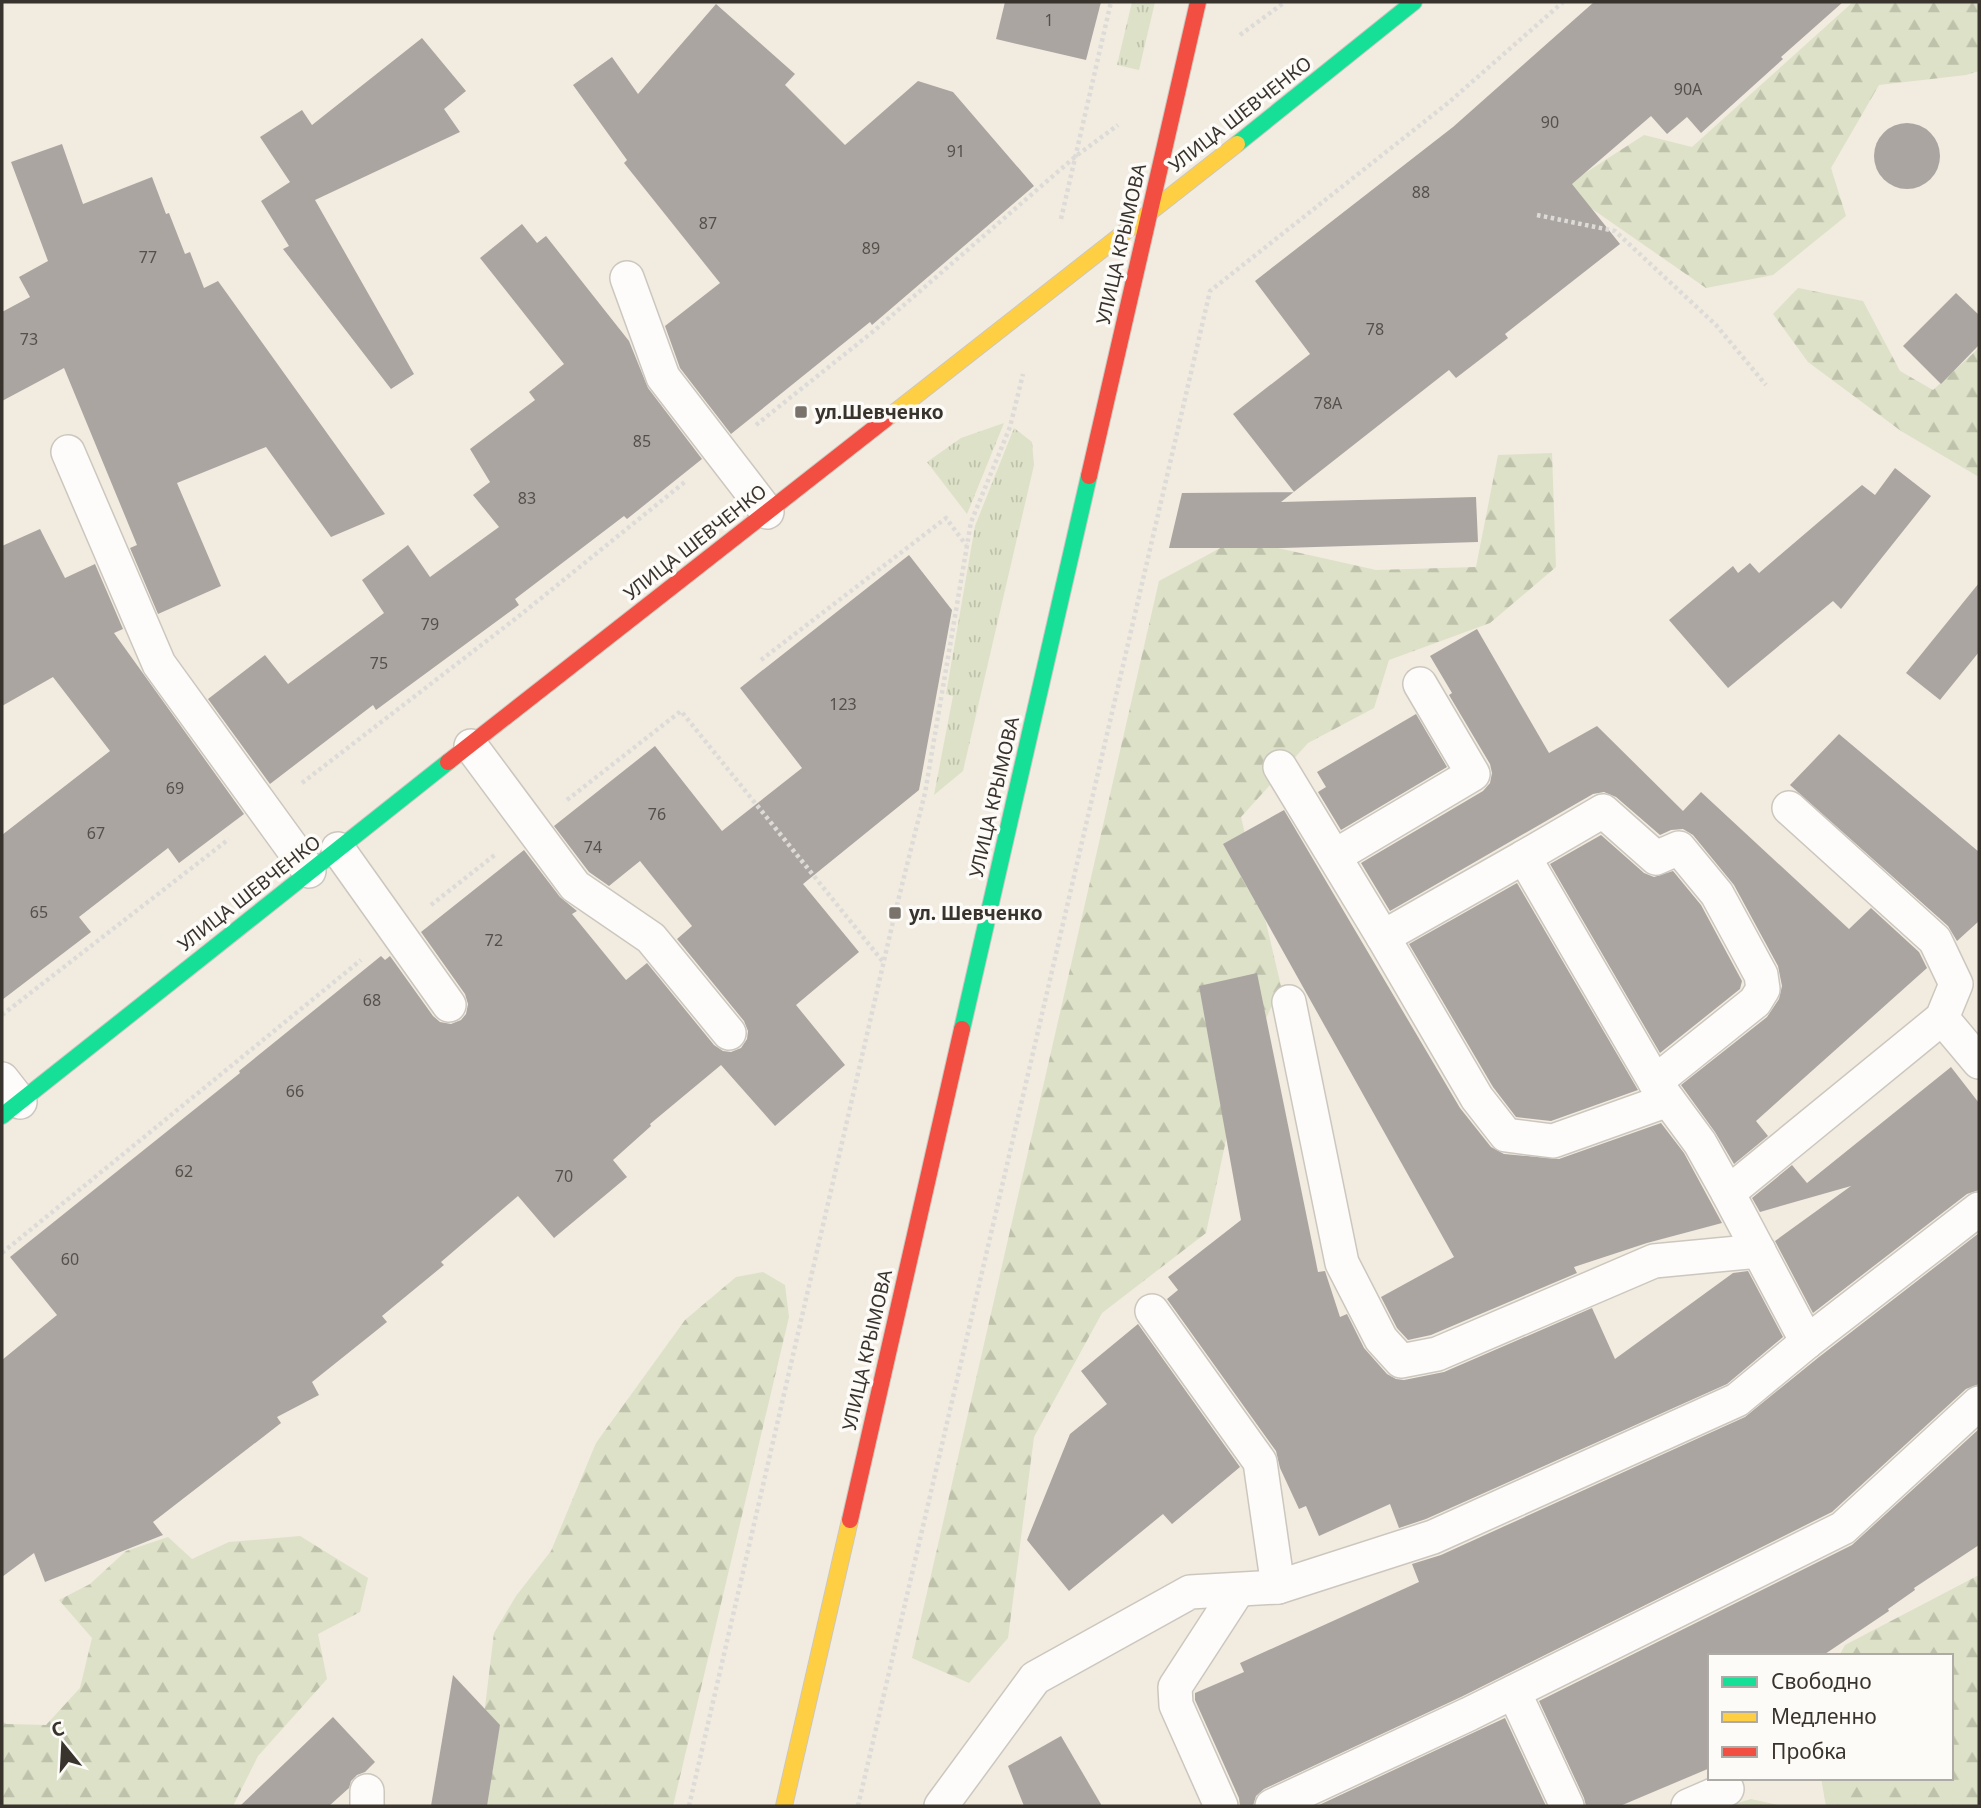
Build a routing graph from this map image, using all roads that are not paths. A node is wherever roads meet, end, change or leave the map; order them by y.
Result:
1 (1198, 2) edge
2 (1414, 2) edge
3 (1150, 210) junction
4 (627, 278) dead end
5 (68, 452) dead end
6 (767, 512) junction
7 (1420, 684) dead end
8 (471, 746) junction
9 (1280, 767) dead end
10 (1789, 808) dead end
11 (338, 849) junction
12 (1335, 856) junction
13 (1524, 857) junction
14 (309, 871) junction
15 (1383, 937) junction
16 (1289, 1002) dead end
17 (449, 1005) dead end
18 (1942, 1018) junction
19 (729, 1033) dead end
20 (1979, 1062) edge
21 (1662, 1091) junction
22 (8, 1099) edge
23 (1728, 1193) junction
24 (1979, 1209) edge
25 (1759, 1251) junction
26 (1152, 1311) dead end
27 (1807, 1342) junction
28 (1979, 1403) edge
29 (1278, 1587) junction
30 (1238, 1590) junction
31 (1514, 1692) junction
32 (1727, 1789) dead end
33 (784, 1806) edge
34 (941, 1806) edge
35 (1221, 1806) edge
36 (1272, 1806) edge
37 (1567, 1806) edge
38 (1688, 1806) edge

1 - 3 street, УЛИЦА КРЫМОВА
2 - 3 street, УЛИЦА ШЕВЧЕНКО
3 - 6 street, УЛИЦА ШЕВЧЕНКО
3 - 33 street, УЛИЦА КРЫМОВА
4 - 6 lane
5 - 14 lane
6 - 8 street, УЛИЦА ШЕВЧЕНКО
7 - 12 lane
8 - 11 street, УЛИЦА ШЕВЧЕНКО
8 - 19 lane
9 - 12 lane
10 - 18 lane
11 - 14 street, УЛИЦА ШЕВЧЕНКО
11 - 17 lane
12 - 15 lane
13 - 15 lane
13 - 21 lane
13 - 21 lane
14 - 22 street, УЛИЦА ШЕВЧЕНКО
15 - 21 lane
16 - 25 lane
18 - 20 lane
18 - 23 lane
21 - 23 lane
23 - 25 lane
24 - 27 lane
25 - 27 lane
26 - 29 lane
27 - 29 lane
28 - 31 lane
29 - 30 lane
30 - 34 lane
30 - 35 lane
31 - 36 lane
31 - 37 lane
32 - 38 lane

